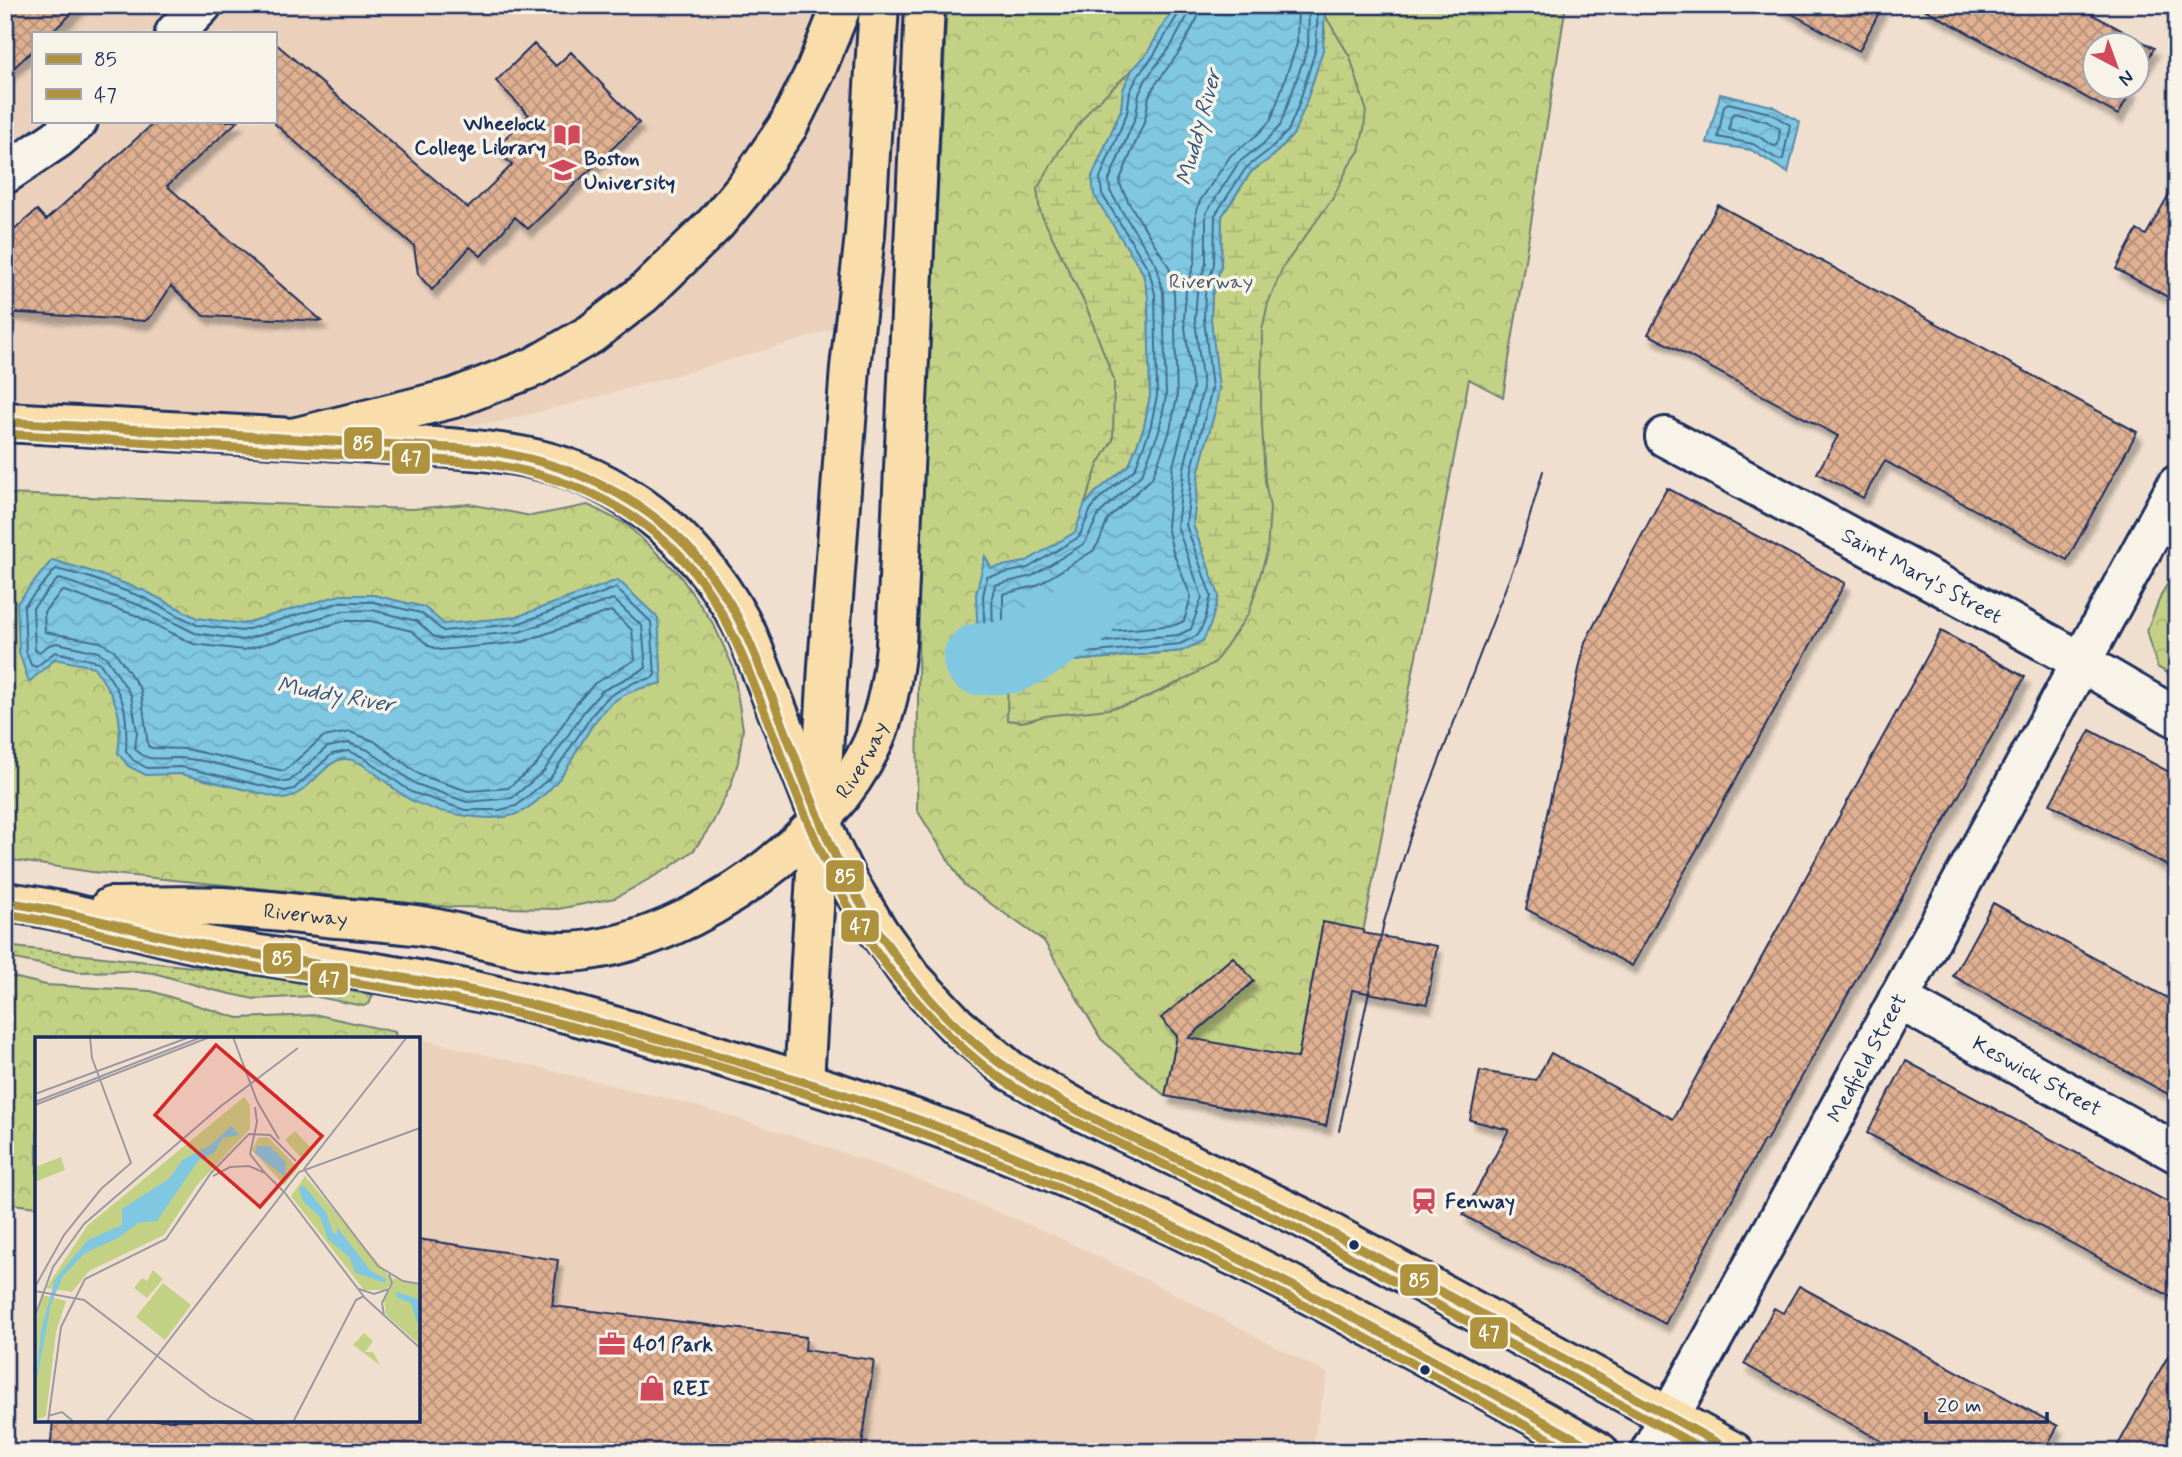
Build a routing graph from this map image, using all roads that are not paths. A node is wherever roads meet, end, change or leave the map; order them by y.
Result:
1 (202, 5) edge
2 (842, 5) edge
3 (879, 5) edge
4 (925, 5) edge
5 (176, 32) edge
6 (77, 122) edge
7 (5, 174) edge
8 (5, 422) edge
9 (1665, 437) dead end
10 (293, 438) junction
11 (2177, 485) edge
12 (2081, 662) junction
13 (2177, 718) edge
14 (819, 819) junction
15 (5, 902) edge
16 (48, 907) junction
17 (1898, 999) junction
18 (804, 1082) junction
19 (2177, 1153) edge
20 (1670, 1417) junction
21 (1599, 1452) edge
22 (1650, 1452) edge
23 (1734, 1452) edge

1 - 5 street
2 - 10 highway
3 - 14 highway
4 - 14 highway, Riverway
6 - 7 street
8 - 10 highway
9 - 12 street, Saint Mary's Street
10 - 14 highway
11 - 12 street, Medfield Street
12 - 13 street, Saint Mary's Street
12 - 17 street, Medfield Street
14 - 16 highway, Riverway
14 - 18 highway
14 - 20 highway
15 - 16 highway
16 - 18 highway
17 - 19 street, Keswick Street
17 - 20 street, Medfield Street
18 - 21 highway
20 - 22 street, Medfield Street
20 - 23 highway

